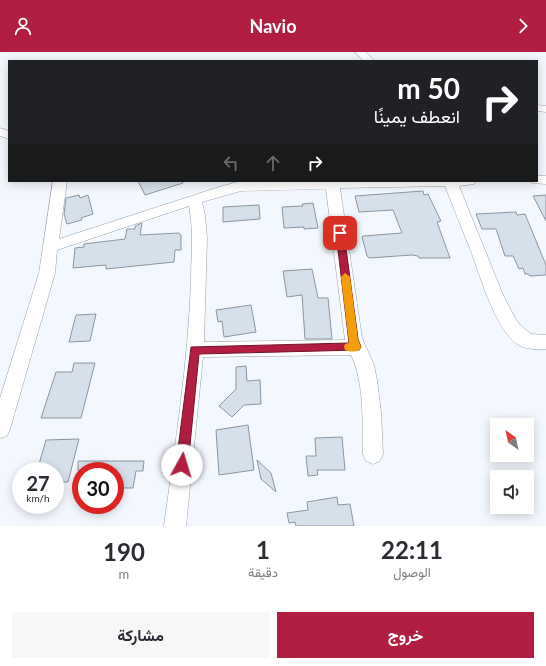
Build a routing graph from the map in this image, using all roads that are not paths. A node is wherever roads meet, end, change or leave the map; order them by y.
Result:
1 (360, 52) edge
2 (369, 60) edge
3 (60, 182) edge
4 (411, 182) edge
5 (450, 182) edge
6 (332, 184) junction
7 (194, 200) junction
8 (50, 247) junction
9 (546, 342) edge
10 (356, 347) junction
11 (194, 350) junction
12 (0, 429) edge
13 (373, 454) dead end
14 (175, 526) edge

1 - 2 street
3 - 8 street
4 - 6 street
5 - 9 street
6 - 7 street
6 - 10 street
7 - 8 street
7 - 11 street
8 - 12 street
10 - 11 street
10 - 13 street
11 - 14 street

